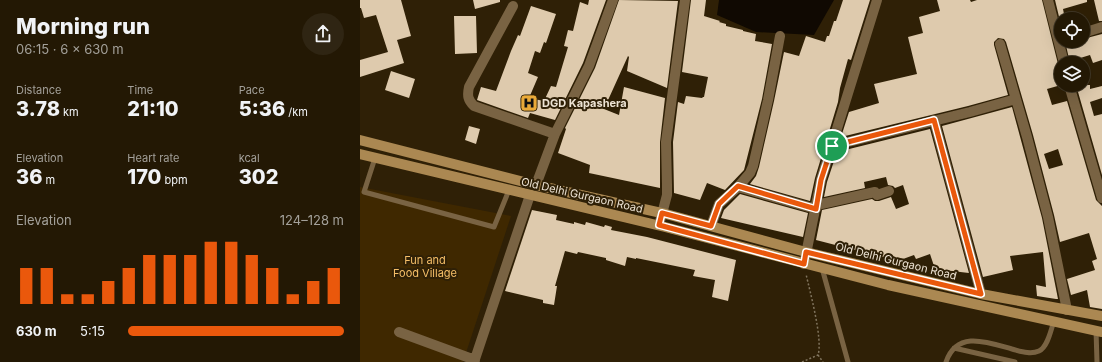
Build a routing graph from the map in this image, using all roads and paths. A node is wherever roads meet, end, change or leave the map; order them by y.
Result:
1 (613, 0) edge
2 (685, 0) edge
3 (877, 0) edge
4 (1048, 0) edge
5 (513, 6) dead end
6 (1054, 20) edge
7 (1102, 27) edge
8 (1090, 31) edge
9 (780, 36) dead end
10 (1000, 44) dead end
11 (1072, 92) edge
12 (1016, 99) junction
13 (934, 120) junction
14 (555, 134) junction
15 (360, 140) edge
16 (832, 146) junction
17 (360, 154) edge
18 (375, 158) junction
19 (1097, 162) edge
20 (536, 185) junction
21 (738, 186) junction
22 (509, 190) junction
23 (889, 191) dead end
24 (530, 195) junction
25 (1102, 198) edge
26 (816, 207) junction
27 (662, 213) junction
28 (659, 225) junction
29 (711, 226) junction
30 (806, 252) junction
31 (804, 264) junction
32 (822, 268) junction
33 (981, 294) junction
34 (1067, 310) junction
35 (1102, 316) edge
36 (1054, 321) junction
37 (1099, 331) edge
38 (399, 332) dead end
39 (954, 348) junction
40 (818, 355) junction
41 (475, 361) edge
42 (802, 362) edge
43 (823, 362) edge
44 (848, 362) edge
45 (946, 362) edge
46 (1015, 362) edge
47 (1097, 362) edge

1 - 14 street
2 - 27 street
3 - 16 street
4 - 6 street
5 - 14 street
7 - 8 street
9 - 21 street
10 - 12 street
11 - 19 street
12 - 13 street
12 - 34 street
13 - 16 street
13 - 33 street
14 - 20 street
15 - 20 main road, Old Delhi Gurgaon Road
16 - 26 street
17 - 18 main road, Old Delhi Gurgaon Road
18 - 22 main road, Old Delhi Gurgaon Road
18 - 22 lane
19 - 25 street
20 - 27 main road, Old Delhi Gurgaon Road
21 - 26 street
21 - 29 street
22 - 24 main road, Old Delhi Gurgaon Road
23 - 26 street
24 - 28 main road, Old Delhi Gurgaon Road
24 - 41 street
26 - 30 street
27 - 28 street
27 - 29 main road, Old Delhi Gurgaon Road
28 - 31 main road, Old Delhi Gurgaon Road
29 - 30 main road, Old Delhi Gurgaon Road
30 - 31 street
30 - 33 main road, Old Delhi Gurgaon Road
31 - 32 main road, Old Delhi Gurgaon Road
31 - 40 path
32 - 36 main road, Old Delhi Gurgaon Road
32 - 44 lane
33 - 34 main road, Old Delhi Gurgaon Road
34 - 35 main road, Old Delhi Gurgaon Road
36 - 37 main road, Old Delhi Gurgaon Road
36 - 39 lane
37 - 47 lane
38 - 41 street
39 - 45 lane
39 - 46 lane
40 - 42 path
40 - 43 path

